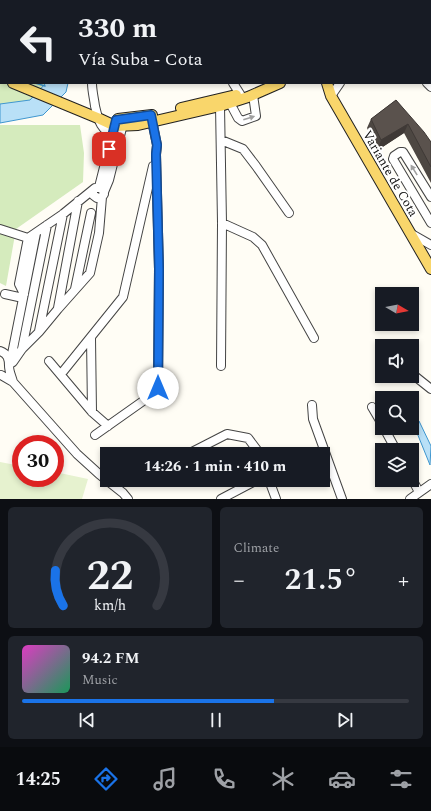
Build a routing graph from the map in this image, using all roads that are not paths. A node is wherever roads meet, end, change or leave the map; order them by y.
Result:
1 (15, 84) edge
2 (92, 84) edge
3 (234, 84) edge
4 (261, 84) edge
5 (278, 84) edge
6 (320, 84) edge
7 (338, 84) edge
8 (329, 90) edge
9 (240, 94) junction
10 (253, 95) junction
11 (225, 105) junction
12 (99, 118) junction
13 (152, 118) junction
14 (119, 127) junction
15 (221, 140) junction
16 (156, 154) junction
17 (100, 192) junction
18 (431, 197) edge
19 (78, 201) junction
20 (91, 213) dead end
21 (289, 213) dead end
22 (63, 214) junction
23 (222, 223) junction
24 (431, 223) edge
25 (47, 225) junction
26 (0, 229) edge
27 (36, 233) junction
28 (410, 233) junction
29 (28, 238) junction
30 (431, 245) edge
31 (431, 269) edge
32 (75, 289) junction
33 (5, 294) dead end
34 (23, 296) junction
35 (58, 309) junction
36 (39, 332) junction
37 (91, 338) junction
38 (314, 338) dead end
39 (17, 348) junction
40 (1, 351) edge
41 (49, 361) dead end
42 (9, 366) junction
43 (221, 366) dead end
44 (61, 374) junction
45 (0, 375) edge
46 (419, 379) edge
47 (13, 382) junction
48 (431, 389) edge
49 (312, 404) dead end
50 (372, 407) dead end
51 (92, 412) junction
52 (375, 412) edge
53 (108, 426) junction
54 (95, 436) dead end
55 (202, 447) edge
56 (255, 447) edge
57 (431, 484) edge
58 (243, 487) edge
59 (272, 487) edge
60 (416, 487) edge
61 (419, 492) junction
62 (128, 499) edge
63 (220, 499) edge
64 (276, 499) edge
65 (342, 499) edge
66 (410, 499) edge

1 - 12 main road
2 - 12 street
3 - 9 street
4 - 9 main road
5 - 10 main road
6 - 8 main road, Variante de Cota
7 - 8 street
8 - 28 main road, Variante de Cota
9 - 13 main road
10 - 11 main road
11 -> 10 street
11 - 13 main road
11 - 15 street
12 - 14 main road
12 - 14 street
13 - 14 main road
13 - 16 street
14 - 17 street
15 - 21 street
15 - 23 street
16 - 37 street
16 - 53 street
17 - 19 street
17 - 32 street
18 -> 24 street
19 - 22 street
19 - 35 street
20 - 32 street
22 - 25 street
22 - 36 street
23 - 38 street
23 - 43 street
25 - 27 street
25 - 39 street
26 - 29 street
27 - 29 street
27 - 34 street
28 - 30 street
28 - 31 main road, Variante de Cota
29 - 34 street
32 - 35 street
33 - 34 street
34 - 39 street
35 - 36 street
36 - 39 street
37 - 44 street
37 - 51 street
39 - 40 street
39 - 42 street
40 - 42 street
41 - 44 street
42 - 45 street
42 - 47 street
44 - 51 street
45 - 47 street
46 - 48 street
47 - 62 street
49 - 65 street
50 - 52 street
51 - 53 street
53 - 54 street
55 - 56 street
57 - 61 street
58 - 63 street
59 - 64 street
60 - 61 street
61 - 66 street

